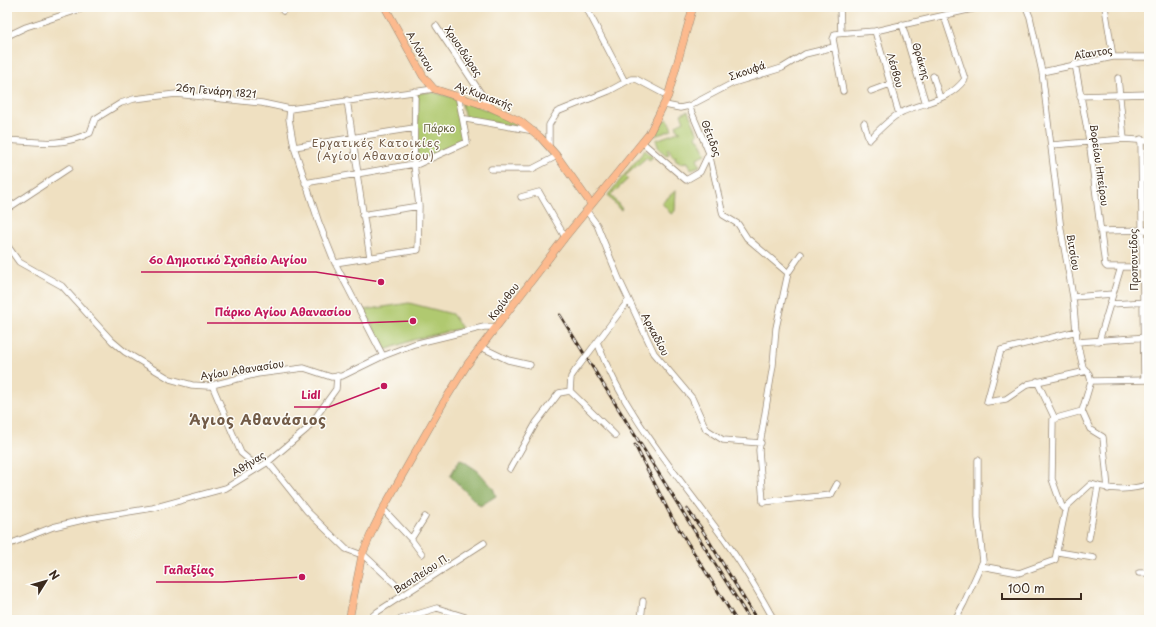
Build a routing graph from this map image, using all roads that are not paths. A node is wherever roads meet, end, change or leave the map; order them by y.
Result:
1 (87, 7) edge
2 (150, 7) edge
3 (385, 7) edge
4 (586, 7) edge
5 (693, 7) edge
6 (840, 7) edge
7 (981, 7) edge
8 (1026, 7) edge
9 (1106, 7) edge
10 (142, 8) edge
11 (71, 10) edge
12 (944, 16) junction
13 (902, 24) junction
14 (436, 26) dead end
15 (875, 31) junction
16 (841, 33) junction
17 (7, 36) edge
18 (834, 47) junction
19 (1113, 57) junction
20 (1149, 57) edge
21 (1075, 64) junction
22 (1042, 72) junction
23 (933, 76) dead end
24 (1118, 78) dead end
25 (626, 82) junction
26 (428, 83) joint
27 (890, 84) junction
28 (434, 89) junction
29 (415, 90) junction
30 (843, 91) dead end
31 (871, 92) dead end
32 (1120, 93) junction
33 (1149, 94) edge
34 (458, 96) junction
35 (668, 96) junction
36 (1080, 96) junction
37 (940, 98) junction
38 (347, 100) junction
39 (926, 104) junction
40 (665, 105) junction
41 (490, 106) junction
42 (689, 106) junction
43 (290, 108) junction
44 (899, 114) junction
45 (466, 119) dead end
46 (864, 123) dead end
47 (414, 128) junction
48 (534, 131) junction
49 (352, 138) junction
50 (1124, 139) junction
51 (1141, 139) junction
52 (7, 140) edge
53 (1089, 140) junction
54 (1149, 141) edge
55 (643, 143) junction
56 (1052, 145) junction
57 (548, 146) junction
58 (294, 147) junction
59 (709, 153) junction
60 (557, 156) junction
61 (414, 165) junction
62 (68, 168) dead end
63 (491, 169) dead end
64 (357, 174) junction
65 (305, 183) junction
66 (521, 197) dead end
67 (591, 204) junction
68 (419, 206) junction
69 (7, 209) edge
70 (586, 210) junction
71 (362, 215) junction
72 (1100, 230) junction
73 (1142, 230) junction
74 (1149, 230) edge
75 (565, 237) junction
76 (7, 245) edge
77 (801, 254) dead end
78 (370, 257) junction
79 (335, 263) junction
80 (1121, 267) junction
81 (1142, 267) junction
82 (1149, 267) edge
83 (788, 273) junction
84 (1113, 294) junction
85 (1073, 298) junction
86 (628, 300) junction
87 (1146, 302) edge
88 (1110, 304) junction
89 (496, 327) junction
90 (1077, 331) junction
91 (1146, 337) edge
92 (1099, 341) junction
93 (1077, 342) junction
94 (595, 344) junction
95 (481, 347) junction
96 (383, 356) junction
97 (530, 365) dead end
98 (1088, 371) junction
99 (337, 376) junction
100 (1146, 380) edge
101 (1037, 381) junction
102 (1091, 381) junction
103 (212, 385) junction
104 (570, 391) junction
105 (1082, 411) junction
106 (1056, 419) junction
107 (615, 435) dead end
108 (761, 443) junction
109 (978, 460) dead end
110 (268, 462) junction
111 (258, 467) junction
112 (510, 469) dead end
113 (837, 484) dead end
114 (1149, 484) edge
115 (1098, 486) junction
116 (1108, 489) junction
117 (383, 509) junction
118 (1065, 510) junction
119 (425, 517) dead end
120 (411, 538) junction
121 (1089, 538) dead end
122 (484, 543) dead end
123 (7, 545) edge
124 (1058, 552) junction
125 (422, 554) dead end
126 (363, 555) junction
127 (1094, 558) dead end
128 (981, 566) junction
129 (1138, 573) dead end
130 (1149, 573) edge
131 (395, 584) dead end
132 (643, 601) dead end
133 (349, 620) edge
134 (368, 620) edge
135 (398, 620) edge
136 (475, 620) edge
137 (641, 620) edge
138 (774, 620) edge
139 (955, 620) edge

1 - 11 street
2 - 10 street
3 - 26 main road, Α.Λόντου
4 - 25 street
5 - 35 main road, Κορίνθου
6 - 16 street
7 - 12 street
8 - 22 street, Βιτσίου
9 - 19 street
11 - 17 street
12 - 13 street
12 - 37 street
13 - 15 street
13 - 39 street, Θράκης
14 - 41 street, Χρυσιδώρας
15 - 16 street
15 - 27 street, Λέσβου
16 - 18 street
18 - 30 street
18 - 42 street, Σκουφά
19 - 20 street, Αΐαντος
19 - 21 street, Αΐαντος
21 - 22 street, Αΐαντος
21 - 36 street, Βορείου Ηπείρου
22 - 56 street, Βιτσίου
23 - 37 street
24 - 32 street
25 - 35 street
25 - 57 street
26 - 28 main road, Αγ.Κυριακής
27 - 31 street
27 - 44 street, Λέσβου
28 - 29 street, 26η Γενάρη 1821
28 - 34 main road, Αγ.Κυριακής
29 - 38 street, 26η Γενάρη 1821
29 - 47 street
32 - 33 street
32 - 36 street
32 - 50 street
34 - 41 main road, Αγ.Κυριακής
34 - 61 street
35 - 40 main road, Κορίνθου
36 - 53 street, Βορείου Ηπείρου
37 - 39 street
38 - 43 street, 26η Γενάρη 1821
38 - 49 street
39 - 44 street
40 - 42 street, Σκουφά
40 - 55 main road, Κορίνθου
41 - 48 main road, Αγ.Κυριακής
42 - 59 street, Θέτιδος
43 - 52 street, 26η Γενάρη 1821
43 - 58 street
44 - 46 street
45 - 48 street
47 - 49 street
47 - 61 street
48 - 57 main road, Αγ.Κυριακής
49 - 58 street
49 - 64 street
50 - 51 street
50 - 53 street
51 - 54 street
51 - 73 street, Προποντίδος
53 - 56 street
53 - 72 street, Βορείου Ηπείρου
55 - 59 street
55 - 67 main road, Κορίνθου
56 - 85 street, Βιτσίου
57 - 60 main road, Αγ.Κυριακής
58 - 65 street
59 - 83 street, Θέτιδος
60 - 63 street
60 - 67 main road, Αγ.Κυριακής
61 - 64 street
61 - 68 street
62 - 69 street
64 - 65 street
64 - 71 street
65 - 79 street
66 - 75 street
67 - 70 main road, Κορίνθου
68 - 71 street
68 - 78 street
70 - 75 main road, Κορίνθου
70 - 86 street, Αρκαδίου
71 - 78 street
72 - 73 street
72 - 80 street, Βορείου Ηπείρου
73 - 74 street
73 - 81 street, Προποντίδος
75 - 89 main road, Κορίνθου
76 - 103 street, Αγίου Αθανασίου
77 - 83 street
78 - 79 street
79 - 96 street
80 - 81 street
80 - 84 street
81 - 82 street
81 - 87 street, Προποντίδος
83 - 108 street
84 - 85 street
84 - 88 street
85 - 90 street, Βιτσίου
86 - 94 street
86 - 108 street, Αρκαδίου
87 - 88 street
87 - 91 street, Προποντίδος
88 - 92 street
89 - 95 main road, Κορίνθου
89 - 96 street, Αγίου Αθανασίου
90 - 93 street, Βιτσίου
90 - 101 street
91 - 92 street
91 - 100 street, Προποντίδος
92 - 93 street
93 - 98 street, Βιτσίου
94 - 104 street, bridge
94 - 138 street
95 - 97 street
95 - 117 main road, Κορίνθου
96 - 99 street, Αγίου Αθανασίου
98 - 101 street
98 - 102 street, Βιτσίου
99 - 103 street, Αγίου Αθανασίου
99 - 110 street, Αθήνας
100 - 102 street
101 - 106 street
102 - 105 street
103 - 111 street
104 - 107 street
104 - 112 street
105 - 106 street
105 - 116 street
106 - 118 street
108 - 113 street
109 - 128 street
110 - 111 street, Αθήνας
110 - 126 street
111 - 123 street, Αθήνας
114 - 116 street
115 - 116 street
115 - 118 street
115 - 121 street
117 - 120 street
117 - 126 main road, Κορίνθου
118 - 124 street
119 - 120 street
120 - 125 street
122 - 134 street, Βασιλείου Π.
124 - 127 street
124 - 128 street
126 - 131 street
126 - 133 main road, Κορίνθου
128 - 139 street
129 - 130 street
132 - 137 street
135 - 136 street

